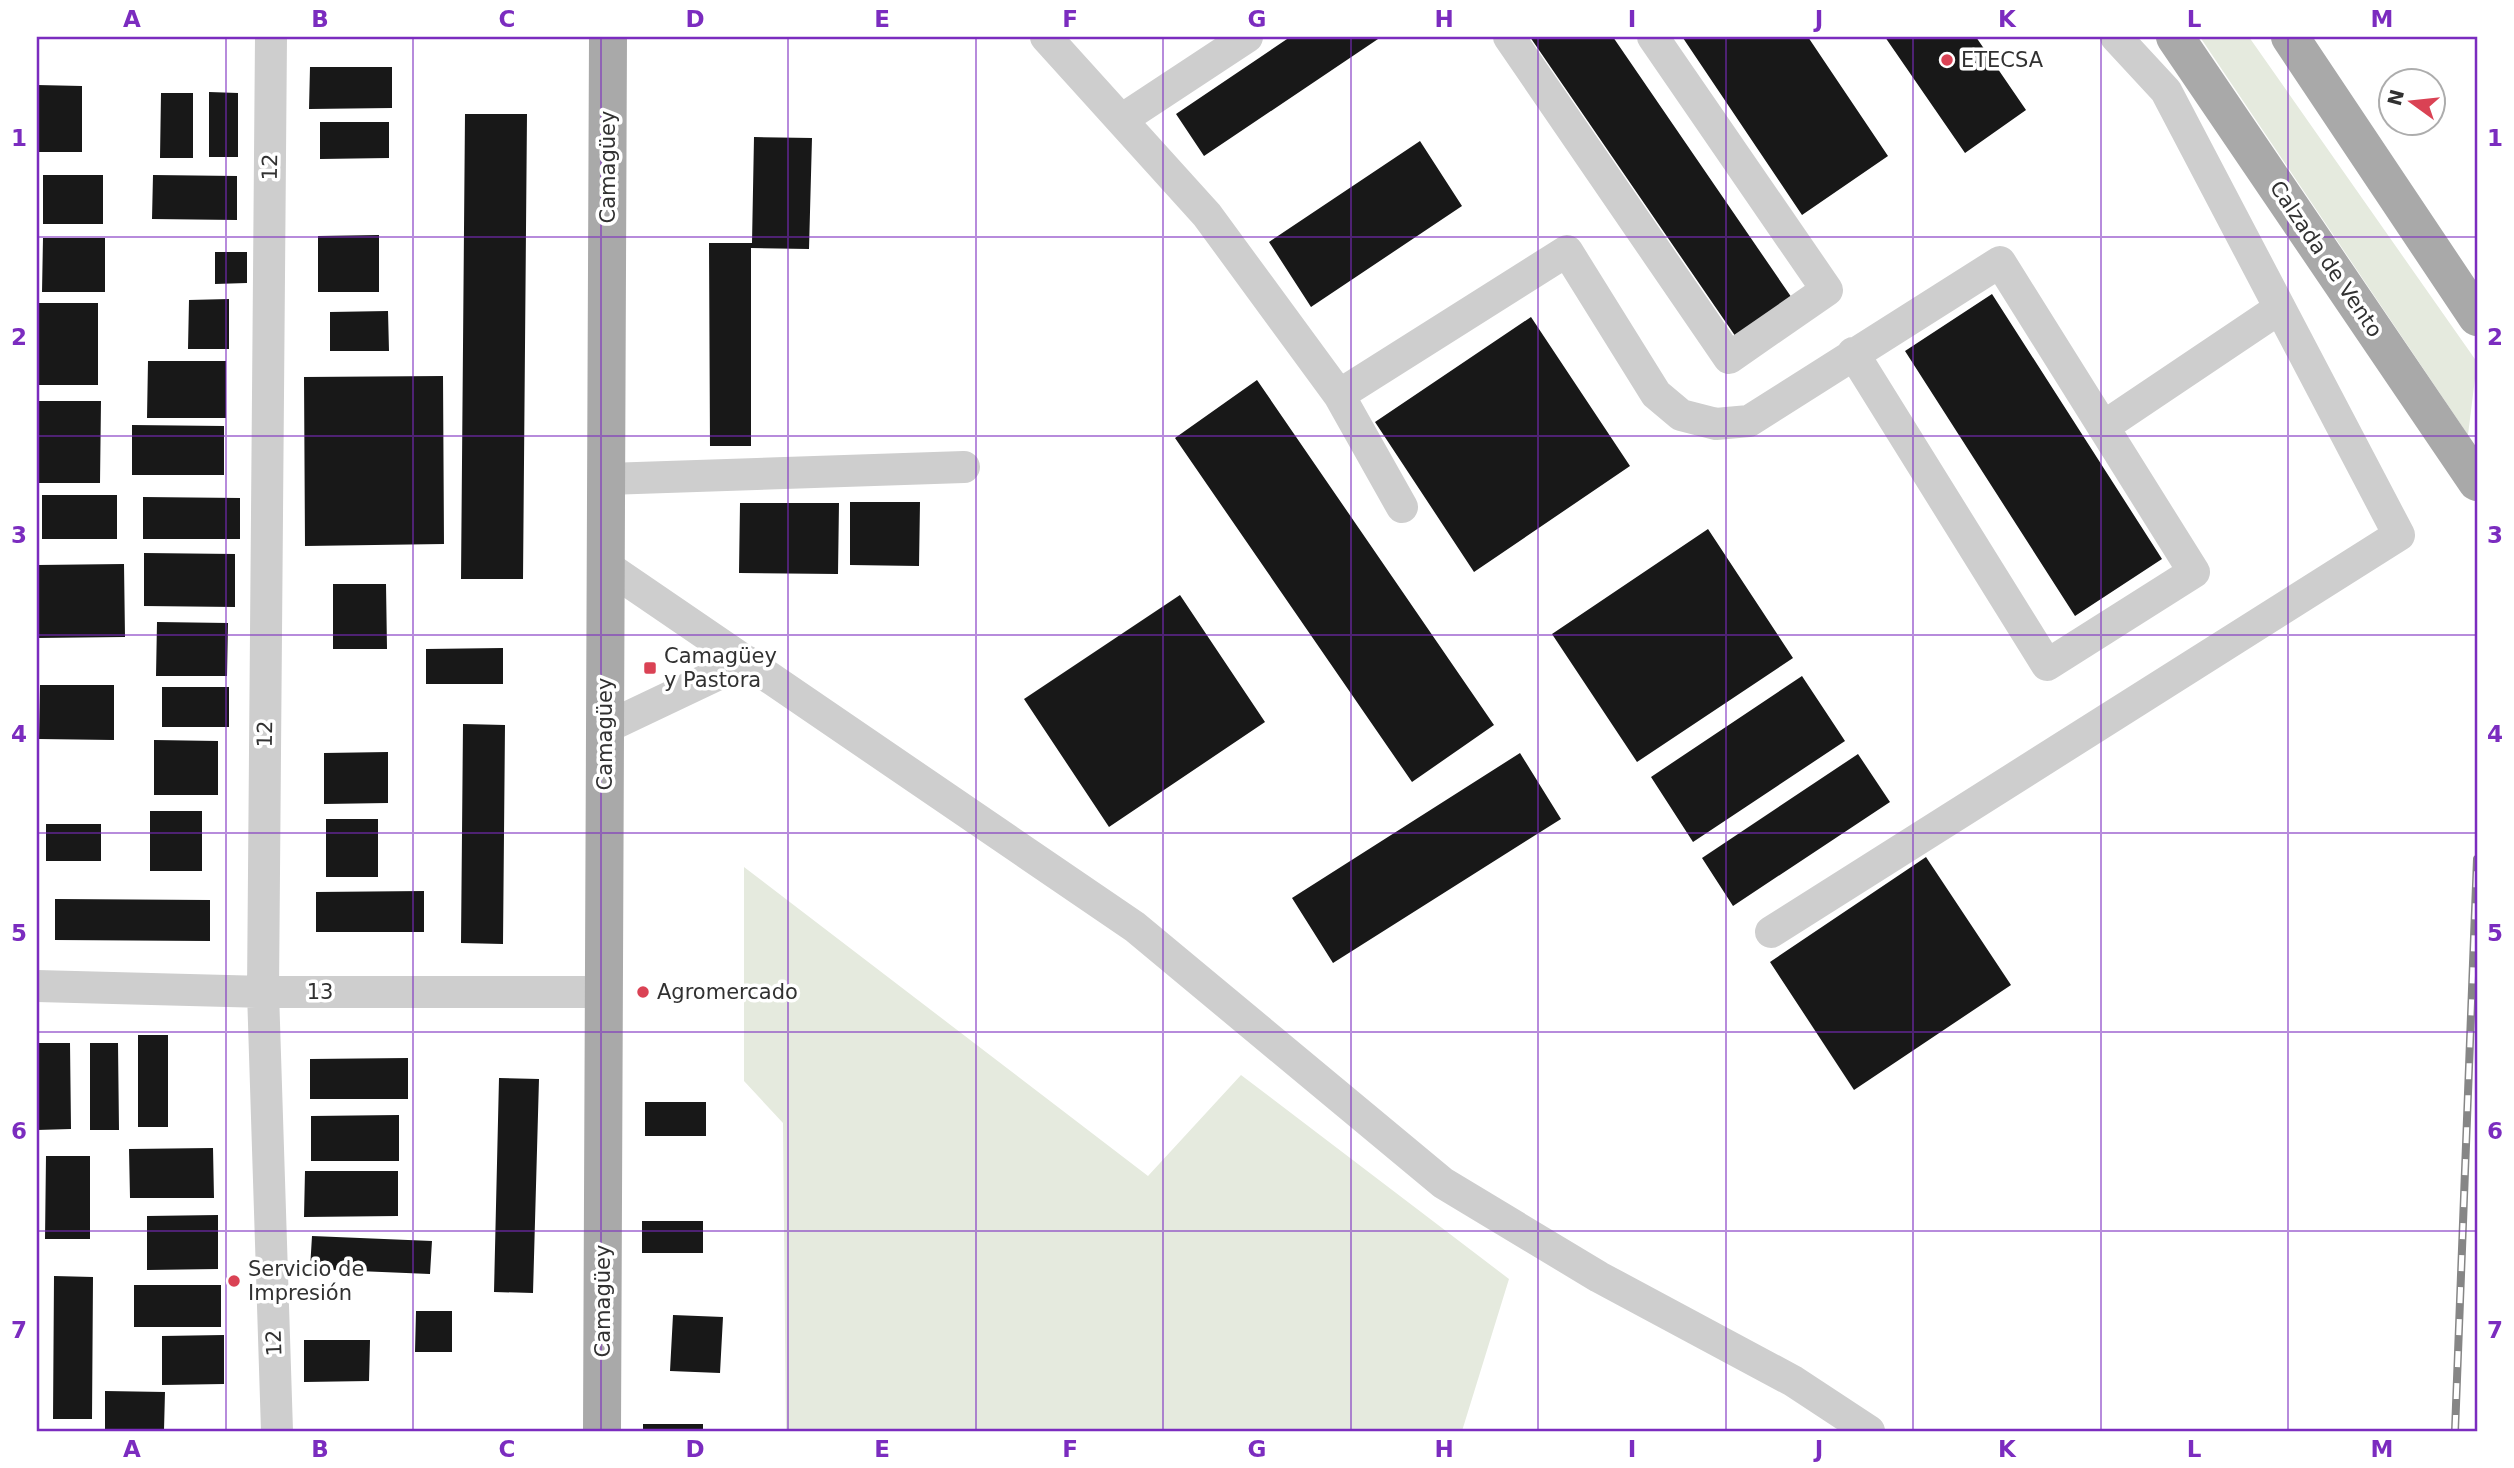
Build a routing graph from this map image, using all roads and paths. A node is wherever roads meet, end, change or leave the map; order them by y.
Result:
1 (271, 37) edge
2 (608, 37) edge
3 (1046, 37) edge
4 (1247, 37) edge
5 (1509, 37) edge
6 (1653, 37) edge
7 (2116, 37) edge
8 (2175, 37) edge
9 (2290, 37) edge
10 (1121, 120) junction
11 (2280, 308) junction
12 (2477, 317) edge
13 (1853, 353) junction
14 (1339, 395) junction
15 (2103, 427) junction
16 (964, 467) dead end
17 (607, 479) junction
18 (2477, 482) edge
19 (1402, 507) dead end
20 (606, 566) junction
21 (746, 661) junction
22 (605, 728) junction
23 (1771, 932) dead end
24 (37, 986) edge
25 (262, 992) junction
26 (604, 992) junction
27 (277, 1431) edge
28 (602, 1431) edge
29 (1869, 1431) edge

1 - 25 street, 12
2 - 17 main road, Camagüey
3 - 10 street
4 - 10 street
5 - 6 street
7 - 11 street
8 - 18 main road, Calzada de Vento
9 - 12 main road
10 - 14 street
11 - 15 street
11 - 23 street
13 - 14 street
13 - 15 street
13 - 15 street
14 - 19 street
16 - 17 street
17 - 20 main road, Camagüey
20 - 21 street
20 - 22 main road, Camagüey
21 - 22 street
21 - 29 street
22 - 26 main road, Camagüey
24 - 25 street, 13
25 - 26 street, 13
25 - 27 street, 12
26 - 28 main road, Camagüey

